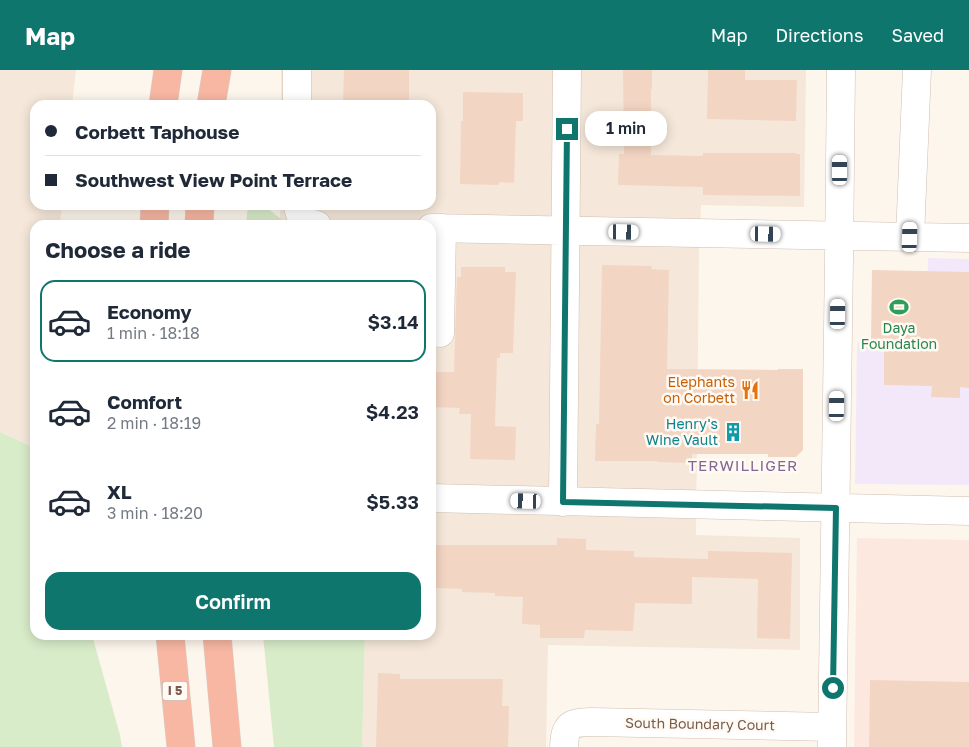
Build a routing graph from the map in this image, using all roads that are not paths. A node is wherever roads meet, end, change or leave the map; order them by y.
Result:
1 (168, 70) edge
2 (217, 70) edge
3 (297, 70) edge
4 (567, 70) edge
5 (840, 70) edge
6 (917, 70) edge
7 (164, 100) edge
8 (212, 100) edge
9 (297, 100) edge
10 (437, 228) edge
11 (566, 231) junction
12 (840, 235) junction
13 (910, 237) junction
14 (969, 238) edge
15 (440, 333) dead end
16 (436, 498) edge
17 (563, 502) junction
18 (836, 508) junction
19 (969, 511) edge
20 (170, 640) edge
21 (217, 640) edge
22 (567, 737) edge
23 (832, 737) edge
24 (181, 747) edge
25 (227, 747) edge

1 - 7 highway
2 - 8 highway
3 - 9 street
4 - 11 street
5 - 12 street
6 - 13 street
10 - 11 street
10 - 15 street
11 - 12 street
11 - 17 street
12 - 13 street
12 - 18 street
13 - 14 street
16 - 17 street
17 - 18 street
18 - 19 street
18 - 23 street
20 - 24 highway, I 5
21 - 25 highway
22 - 23 street, South Boundary Court

